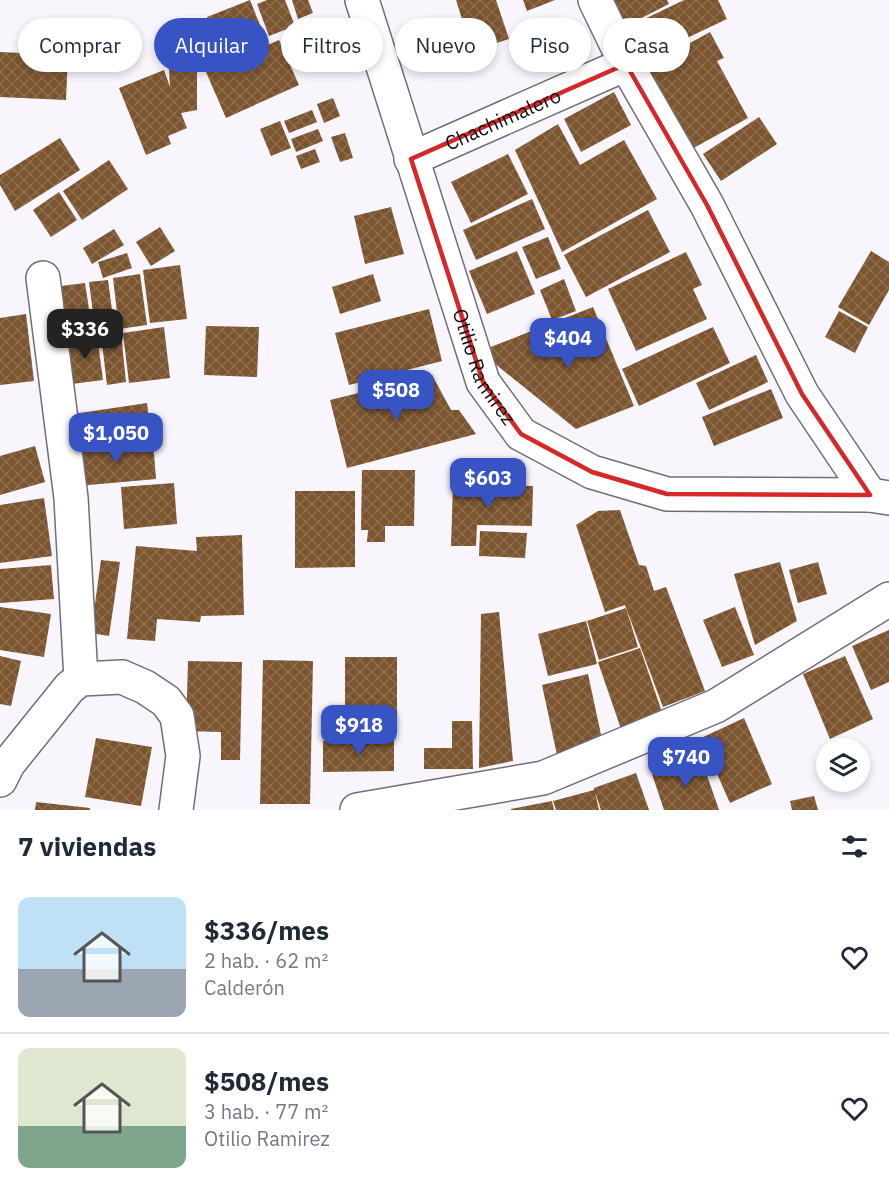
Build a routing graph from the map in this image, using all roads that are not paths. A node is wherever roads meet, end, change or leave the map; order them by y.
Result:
1 (362, 0) edge
2 (595, 0) edge
3 (604, 18) edge
4 (608, 72) edge
5 (631, 72) edge
6 (411, 159) junction
7 (43, 278) dead end
8 (879, 496) edge
9 (889, 599) edge
10 (81, 679) junction
11 (0, 780) edge
12 (176, 810) edge
13 (357, 810) edge

1 - 6 street, Otilio Ramirez
2 - 3 street
4 - 6 street, Chachimalero
5 - 8 street
6 - 8 street, Otilio Ramirez
7 - 10 street
9 - 13 street
10 - 11 street
10 - 12 street

